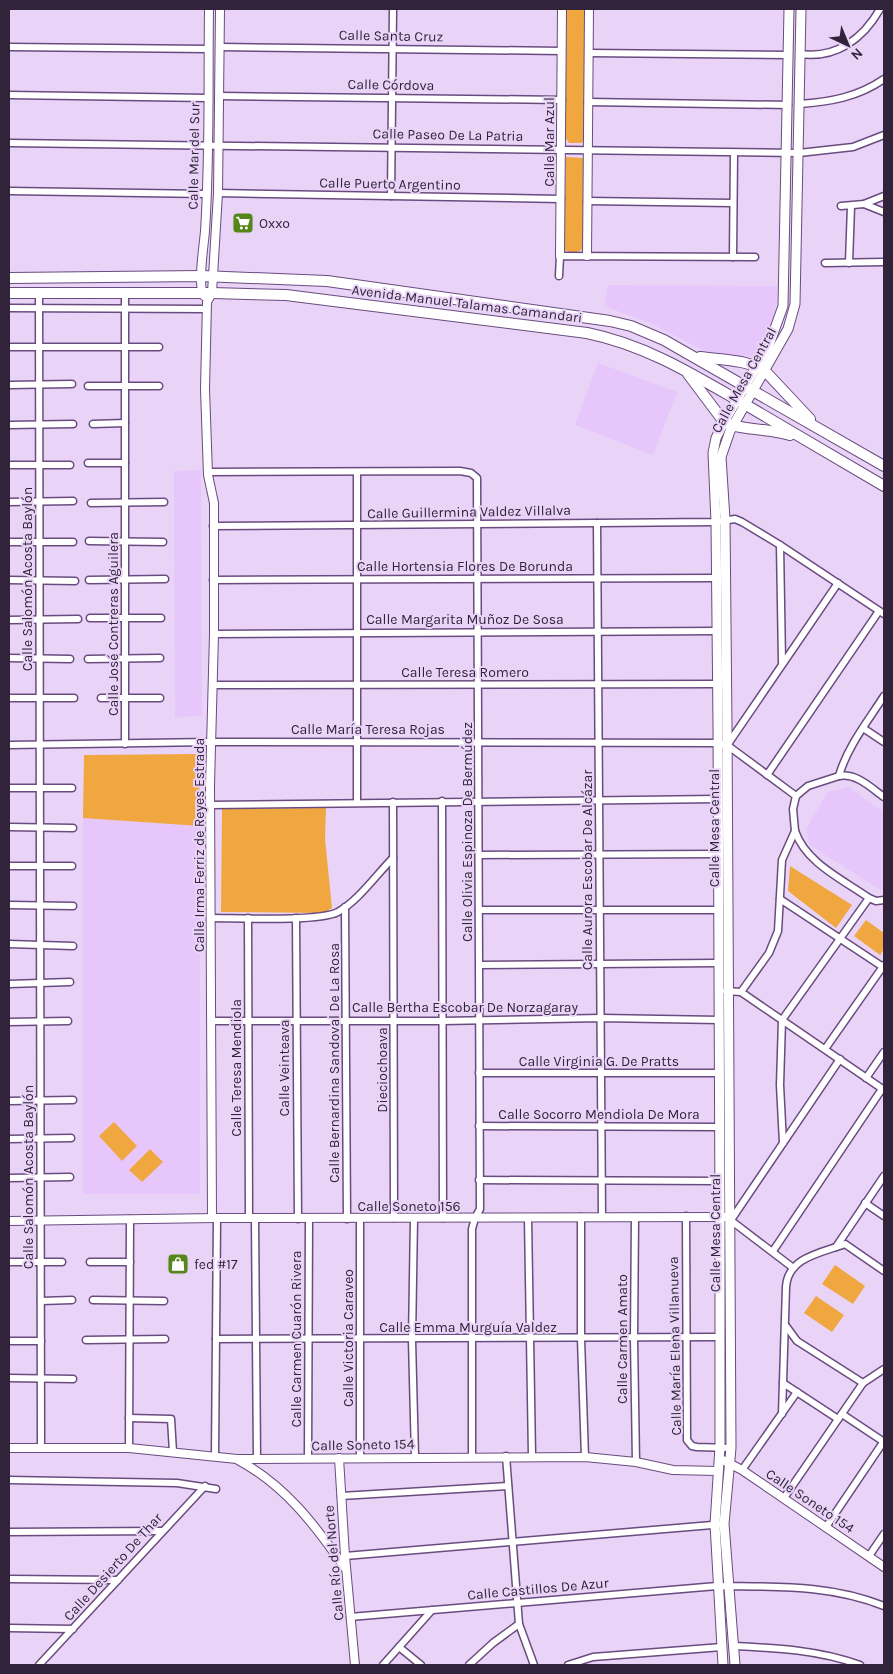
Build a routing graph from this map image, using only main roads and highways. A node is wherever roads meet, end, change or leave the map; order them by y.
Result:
1 (789, 9) edge
2 (801, 9) edge
3 (9, 278) edge
4 (9, 293) edge
5 (783, 306) junction
6 (794, 308) junction
7 (694, 356) junction
8 (761, 369) junction
9 (686, 370) junction
10 (749, 388) junction
11 (741, 402) junction
12 (728, 424) junction
13 (819, 428) junction
14 (810, 442) junction
15 (884, 466) edge
16 (884, 486) edge
17 (720, 521) junction
18 (723, 991) junction
19 (726, 1218) junction
20 (724, 1665) edge
21 (736, 1665) edge

1 - 5 main road, Calle Mesa Central
2 - 6 main road, Calle Mesa Central
3 - 7 main road, Avenida Manuel Talamas Camandari
4 - 9 main road, Avenida Manuel Talamas Camandari
5 - 6 main road
5 - 8 main road, Calle Mesa Central
6 - 8 main road, Calle Mesa Central
7 - 8 main road
7 - 10 main road, Avenida Manuel Talamas Camandari
8 - 10 main road, Calle Mesa Central
8 - 13 main road
9 - 11 main road, Avenida Manuel Talamas Camandari
9 - 12 main road
10 - 11 main road, Calle Mesa Central
10 - 13 main road, Avenida Manuel Talamas Camandari
11 - 12 main road, Calle Mesa Central
11 - 14 main road, Avenida Manuel Talamas Camandari
12 - 14 main road
12 - 17 main road, Calle Mesa Central
13 - 15 main road, Avenida Manuel Talamas Camandari
14 - 16 main road, Avenida Manuel Talamas Camandari
17 - 18 main road, Calle Mesa Central
17 - 18 main road, Calle Mesa Central
18 - 19 main road, Calle Mesa Central
18 - 19 main road, Calle Mesa Central
19 - 20 main road, Calle Mesa Central
19 - 21 main road, Calle Mesa Central

